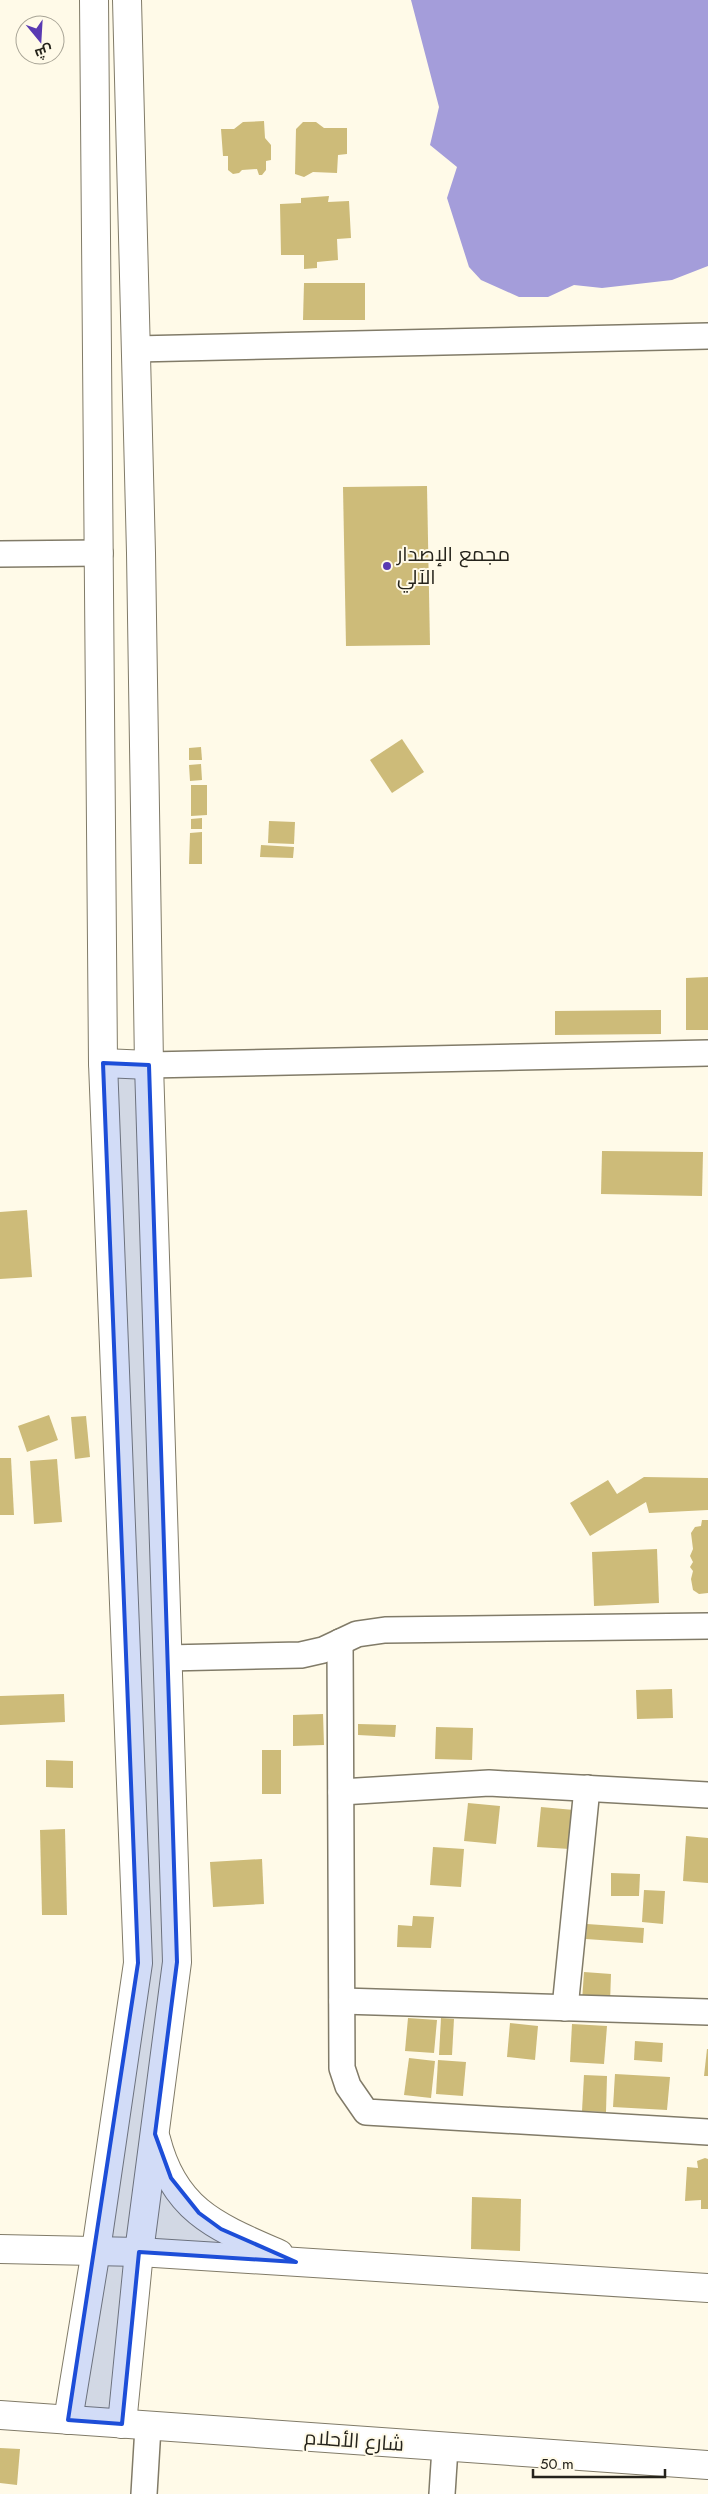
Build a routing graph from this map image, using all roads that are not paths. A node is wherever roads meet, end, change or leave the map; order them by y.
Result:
1 (94, 0) edge
2 (127, 0) edge
3 (708, 336) edge
4 (136, 349) junction
5 (100, 553) junction
6 (0, 554) edge
7 (708, 1053) edge
8 (103, 1063) junction
9 (149, 1065) junction
10 (708, 1626) edge
11 (340, 1642) junction
12 (167, 1658) junction
13 (587, 1788) junction
14 (340, 1792) junction
15 (708, 1795) edge
16 (134, 1804) junction
17 (171, 1804) junction
18 (342, 2001) junction
19 (566, 2008) junction
20 (708, 2012) edge
21 (708, 2132) edge
22 (155, 2134) junction
23 (0, 2249) edge
24 (96, 2250) junction
25 (139, 2252) junction
26 (296, 2262) junction
27 (708, 2288) edge
28 (0, 2415) edge
29 (68, 2420) junction
30 (122, 2424) junction
31 (148, 2427) junction
32 (445, 2448) junction
33 (708, 2466) edge
34 (144, 2494) edge
35 (442, 2494) edge

1 - 5 main road
2 - 4 main road
3 - 4 street
4 - 9 main road
5 - 6 street
5 - 8 main road
7 - 9 street
8 - 9 main road
8 - 16 main road
9 - 12 main road
10 - 11 street
11 - 12 street
11 - 14 street
12 - 17 main road
13 - 14 street
13 - 15 street
13 - 19 street
14 - 18 street
16 - 17 main road
16 - 24 main road
17 - 22 main road
18 - 19 street
18 - 21 street
19 - 20 street
22 - 25 main road
22 - 26 main road
23 - 24 main road
24 - 25 main road
24 - 29 main road
25 - 26 main road
25 - 30 main road
26 - 27 main road
28 - 29 main road, شارع الأحلام
29 - 30 main road, شارع الأحلام
30 - 31 main road, شارع الأحلام
31 - 32 main road, شارع الأحلام
31 - 34 street
32 - 33 main road, شارع الأحلام
32 - 35 street

